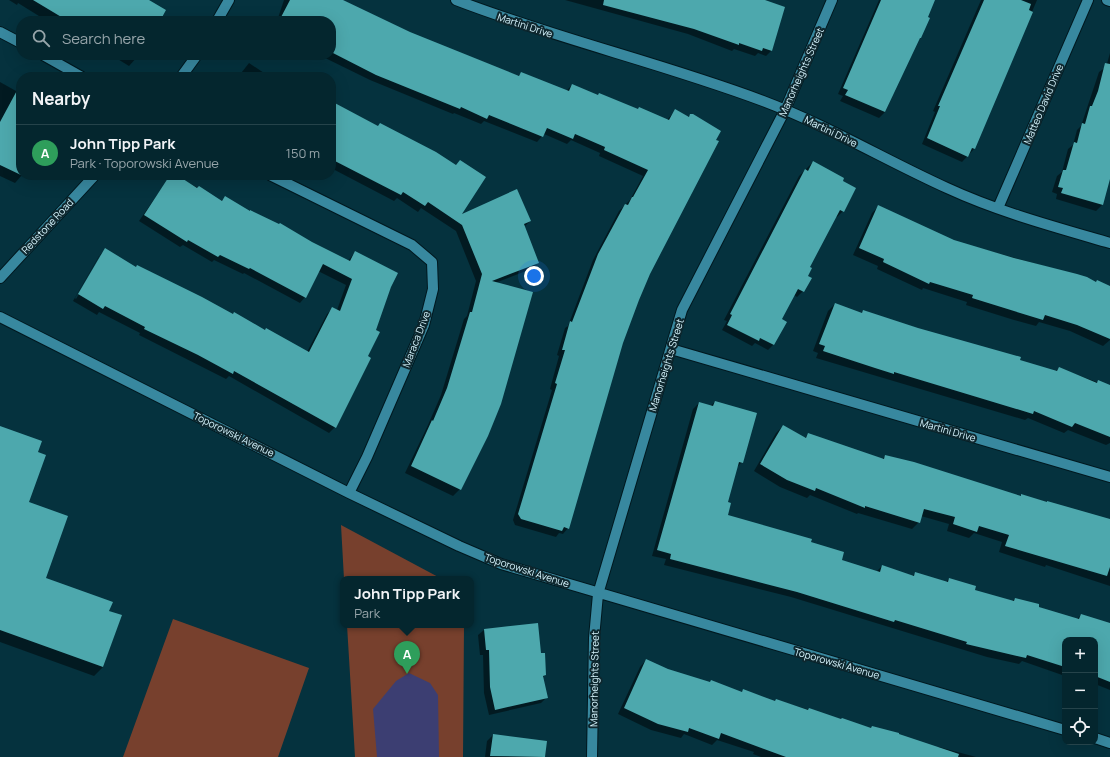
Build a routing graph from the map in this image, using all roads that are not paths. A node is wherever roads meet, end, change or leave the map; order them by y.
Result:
1 (229, 0) edge
2 (456, 0) edge
3 (832, 0) edge
4 (1088, 0) edge
5 (1107, 0) edge
6 (1110, 1) edge
7 (220, 16) edge
8 (0, 32) edge
9 (16, 40) edge
10 (52, 60) edge
11 (193, 60) edge
12 (73, 72) edge
13 (185, 72) edge
14 (785, 110) junction
15 (90, 180) edge
16 (280, 180) edge
17 (998, 208) junction
18 (1110, 244) edge
19 (0, 278) edge
20 (0, 317) edge
21 (671, 349) junction
22 (1110, 477) edge
23 (349, 493) junction
24 (598, 594) junction
25 (1062, 729) edge
26 (1098, 739) edge
27 (1110, 743) edge
28 (592, 757) edge

1 - 7 street
2 - 14 street, Martini Drive
3 - 14 street, Manorheights Street
4 - 17 street, Matteo David Drive
5 - 6 street
8 - 9 street
10 - 12 street
11 - 13 street
14 - 17 street, Martini Drive
14 - 21 street, Manorheights Street
15 - 19 street, Redstone Road
16 - 23 street, Maraca Drive
17 - 18 street, Martini Drive
20 - 23 street, Toporowski Avenue
21 - 22 street, Martini Drive
21 - 24 street, Manorheights Street
23 - 24 street, Toporowski Avenue
24 - 25 street, Toporowski Avenue
24 - 28 street, Manorheights Street
26 - 27 street

